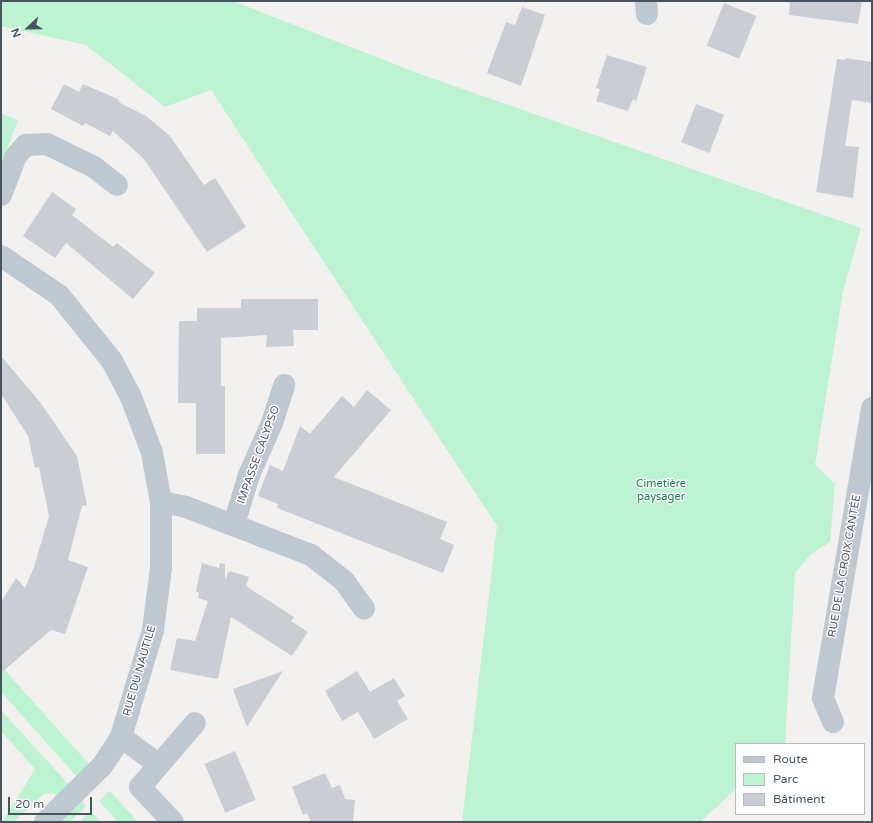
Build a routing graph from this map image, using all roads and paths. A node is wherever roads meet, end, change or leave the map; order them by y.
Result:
1 (117, 185) dead end
2 (1, 195) edge
3 (1, 256) edge
4 (284, 385) dead end
5 (872, 408) edge
6 (161, 502) junction
7 (234, 524) junction
8 (364, 609) dead end
9 (833, 722) dead end
10 (195, 723) dead end
11 (121, 737) junction
12 (158, 764) junction
13 (45, 822) edge
14 (173, 822) edge

1 - 2 street
3 - 6 street, RUE DU NAUTILE
4 - 7 street, IMPASSE CALYPSO
5 - 9 street, RUE DE LA CROIX CANTÉE
6 - 7 street
6 - 11 street, RUE DU NAUTILE
7 - 8 street
10 - 12 street
11 - 12 street
11 - 13 street, RUE DU NAUTILE
12 - 14 street

